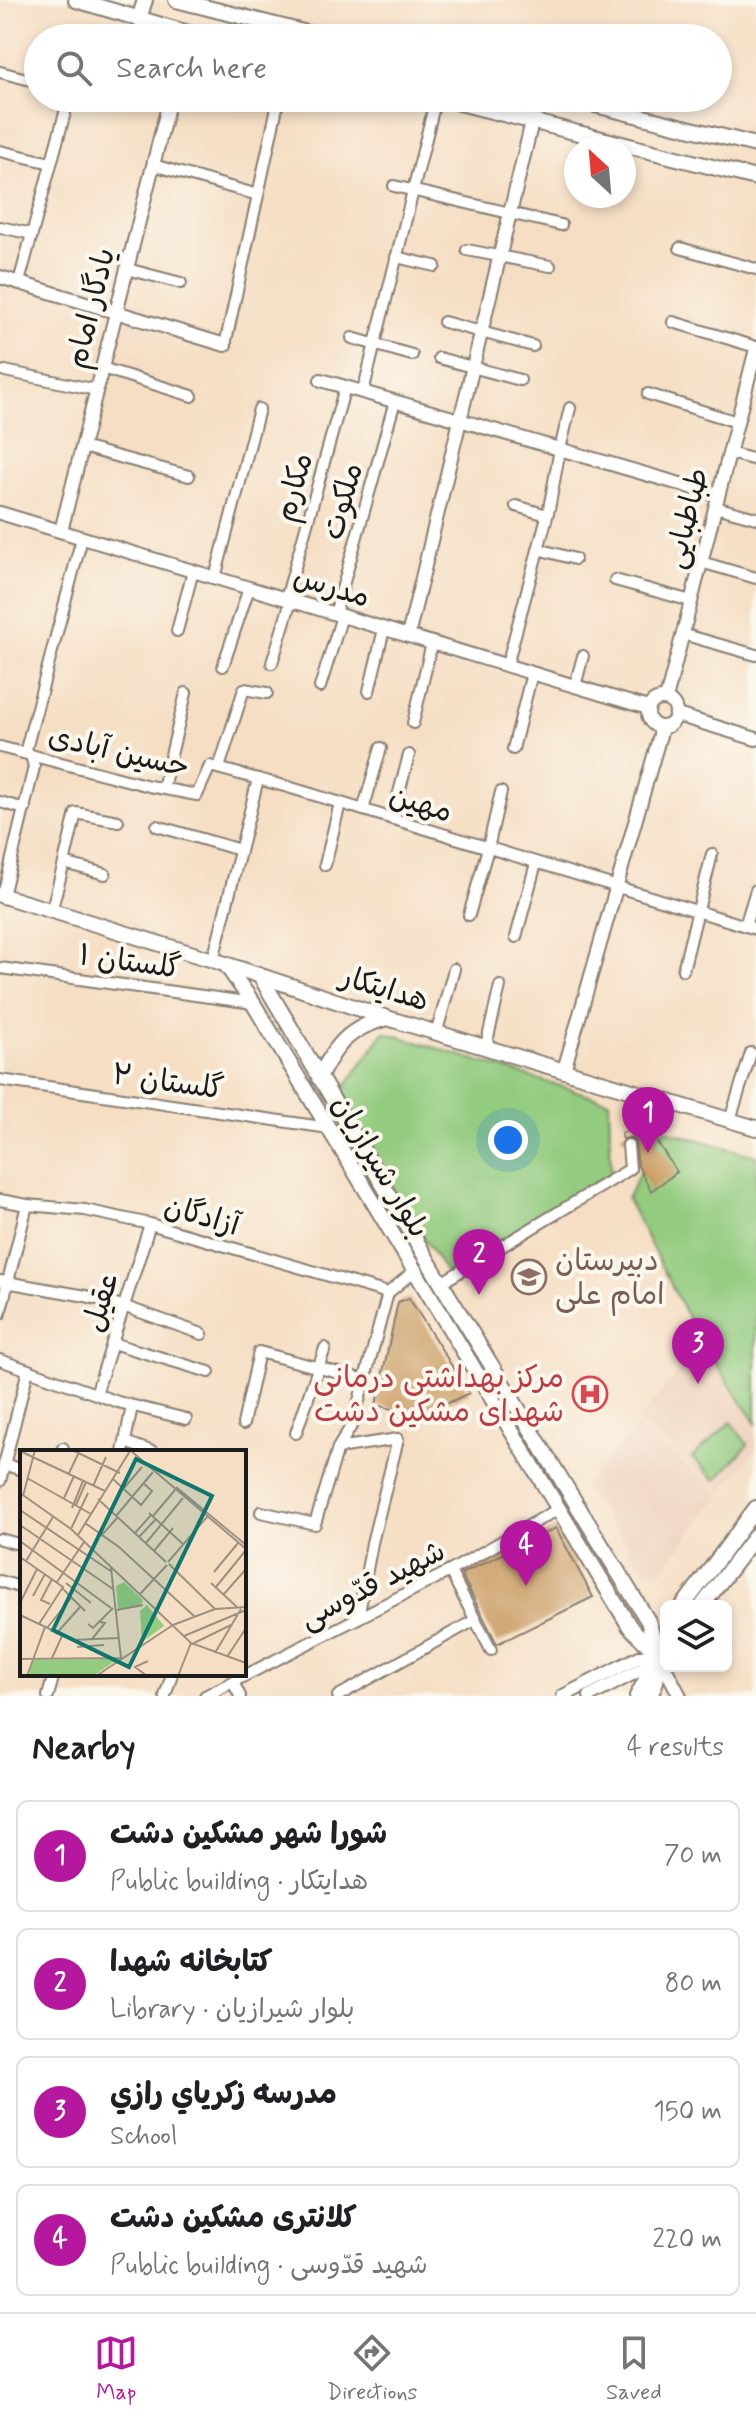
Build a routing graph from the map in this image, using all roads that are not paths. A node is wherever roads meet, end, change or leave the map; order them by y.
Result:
1 (76, 0) edge
2 (145, 0) edge
3 (176, 0) edge
4 (139, 19) junction
5 (153, 24) edge
6 (271, 24) edge
7 (0, 72) edge
8 (24, 78) edge
9 (65, 112) edge
10 (166, 112) edge
11 (276, 112) edge
12 (434, 112) edge
13 (493, 112) edge
14 (623, 112) edge
15 (532, 122) junction
16 (756, 145) edge
17 (0, 151) edge
18 (51, 163) junction
19 (153, 165) junction
20 (756, 178) edge
21 (394, 186) dead end
22 (413, 190) junction
23 (258, 195) junction
24 (510, 213) junction
25 (561, 225) dead end
26 (0, 227) edge
27 (32, 234) junction
28 (680, 248) dead end
29 (467, 250) dead end
30 (396, 257) junction
31 (500, 257) junction
32 (435, 266) dead end
33 (550, 266) dead end
34 (127, 269) junction
35 (756, 269) edge
36 (0, 277) edge
37 (19, 282) junction
38 (181, 283) dead end
39 (116, 312) junction
40 (444, 322) dead end
41 (673, 322) dead end
42 (482, 332) junction
43 (352, 338) dead end
44 (225, 345) joint
45 (374, 345) junction
46 (533, 346) dead end
47 (756, 348) edge
48 (412, 355) dead end
49 (439, 358) dead end
50 (754, 365) edge
51 (474, 366) junction
52 (102, 368) junction
53 (5, 371) dead end
54 (321, 380) dead end
55 (520, 380) dead end
56 (345, 387) junction
57 (97, 390) junction
58 (363, 392) junction
59 (648, 394) dead end
60 (192, 396) dead end
61 (395, 401) junction
62 (570, 408) dead end
63 (259, 409) dead end
64 (460, 421) junction
65 (737, 422) junction
66 (82, 447) junction
67 (560, 449) junction
68 (729, 453) junction
69 (756, 460) edge
70 (189, 476) dead end
71 (716, 501) junction
72 (516, 506) dead end
73 (0, 513) edge
74 (547, 515) junction
75 (756, 518) edge
76 (61, 531) junction
77 (82, 538) junction
78 (538, 549) junction
79 (575, 559) dead end
80 (701, 562) junction
81 (193, 571) junction
82 (215, 578) junction
83 (756, 578) edge
84 (615, 580) dead end
85 (249, 588) junction
86 (289, 600) junction
87 (691, 601) junction
88 (338, 615) junction
89 (384, 629) junction
90 (177, 631) dead end
91 (682, 634) junction
92 (408, 636) junction
93 (432, 643) junction
94 (756, 655) edge
95 (583, 656) dead end
96 (272, 663) dead end
97 (507, 665) junction
98 (223, 666) dead end
99 (532, 673) junction
100 (575, 686) junction
101 (320, 687) dead end
102 (369, 691) dead end
103 (186, 693) dead end
104 (267, 693) dead end
105 (666, 699) junction
106 (648, 708) junction
107 (677, 715) junction
108 (413, 723) dead end
109 (662, 728) junction
110 (756, 739) edge
111 (0, 747) edge
112 (381, 748) dead end
113 (513, 749) dead end
114 (28, 754) junction
115 (409, 755) dead end
116 (214, 767) junction
117 (258, 779) junction
118 (163, 788) junction
119 (501, 792) dead end
120 (0, 802) edge
121 (340, 803) junction
122 (25, 809) junction
123 (363, 810) junction
124 (392, 819) junction
125 (118, 821) dead end
126 (157, 826) dead end
127 (488, 848) junction
128 (240, 850) junction
129 (712, 854) dead end
130 (64, 863) junction
131 (536, 863) junction
132 (325, 865) dead end
133 (105, 874) dead end
134 (617, 888) junction
135 (756, 890) edge
136 (2, 896) edge
137 (51, 912) junction
138 (698, 912) junction
139 (469, 915) dead end
140 (751, 928) edge
141 (516, 937) dead end
142 (219, 962) junction
143 (0, 968) edge
144 (454, 969) dead end
145 (683, 970) dead end
146 (259, 974) junction
147 (500, 986) dead end
148 (270, 992) junction
149 (253, 1003) junction
150 (387, 1018) junction
151 (437, 1031) junction
152 (486, 1046) junction
153 (751, 1053) dead end
154 (564, 1070) junction
155 (319, 1078) junction
156 (0, 1080) edge
157 (730, 1120) junction
158 (329, 1128) junction
159 (756, 1128) edge
160 (628, 1145) dead end
161 (0, 1200) edge
162 (27, 1205) junction
163 (150, 1224) junction
164 (414, 1271) junction
165 (4, 1282) edge
166 (441, 1283) junction
167 (388, 1293) junction
168 (123, 1306) junction
169 (0, 1314) edge
170 (202, 1334) dead end
171 (112, 1343) junction
172 (325, 1348) dead end
173 (0, 1360) edge
174 (319, 1367) junction
175 (28, 1370) junction
176 (209, 1372) dead end
177 (365, 1380) junction
178 (96, 1394) junction
179 (132, 1406) junction
180 (186, 1419) dead end
181 (243, 1424) dead end
182 (296, 1433) dead end
183 (124, 1447) edge
184 (338, 1448) junction
185 (4, 1464) junction
186 (20, 1469) edge
187 (0, 1481) edge
188 (756, 1508) edge
189 (558, 1509) junction
190 (261, 1512) dead end
191 (756, 1535) edge
192 (0, 1539) edge
193 (20, 1544) edge
194 (450, 1571) junction
195 (0, 1581) edge
196 (20, 1587) edge
197 (687, 1600) edge
198 (707, 1600) edge
199 (358, 1618) junction
200 (475, 1620) junction
201 (660, 1647) edge
202 (491, 1650) dead end
203 (660, 1651) edge
204 (660, 1654) edge
205 (660, 1655) edge
206 (660, 1658) edge
207 (660, 1670) edge
208 (671, 1672) edge
209 (246, 1675) edge
210 (53, 1676) edge
211 (171, 1676) edge
212 (245, 1676) edge
213 (233, 1682) junction
214 (48, 1696) edge
215 (165, 1696) edge
216 (205, 1696) edge
217 (240, 1696) edge
218 (338, 1696) edge
219 (563, 1696) edge
220 (590, 1696) edge
221 (637, 1696) edge
222 (650, 1696) edge
223 (680, 1696) edge

1 - 4 main road
2 - 4 main road
3 - 6 main road
4 - 5 main road
7 - 8 street
9 - 18 street
10 - 19 street, یادگار امام
11 - 23 street
12 - 22 street
13 - 15 main road
14 - 16 main road
15 - 20 main road
15 - 24 street
17 - 18 street
18 - 27 street
19 - 23 street
19 - 34 street, یادگار امام
21 - 22 street
22 - 24 street
22 - 30 street
23 - 44 street
24 - 25 street
24 - 31 street
26 - 27 street
27 - 37 street
28 - 35 street
29 - 31 street
30 - 32 street
30 - 45 street
31 - 33 street
31 - 42 street
34 - 38 street
34 - 39 street, یادگار امام
36 - 37 street
37 - 39 street
39 - 44 street
39 - 52 street, یادگار امام
40 - 42 street
41 - 47 street
42 - 46 street
42 - 51 street
43 - 45 street
45 - 48 street
45 - 58 street
47 - 50 street, طباطبایی
49 - 51 street
50 - 65 street, طباطبایی
51 - 55 street
51 - 64 street
52 - 57 street, یادگار امام
52 - 60 street
53 - 57 street
54 - 56 street
56 - 58 street
56 - 86 street, مکارم
57 - 66 street, یادگار امام
58 - 61 street
59 - 65 street
61 - 64 street
61 - 88 street, ملکوت
62 - 67 street
63 - 82 street
64 - 67 street
64 - 92 street
65 - 68 street, طباطبایی
66 - 70 street
66 - 76 street, یادگار امام
67 - 71 street
67 - 74 street
68 - 69 street
68 - 71 street, طباطبایی
71 - 75 street
71 - 80 street, طباطبایی
72 - 74 street
73 - 76 street, مدرس
74 - 78 street
76 - 77 street, مدرس
77 - 81 street, مدرس
77 - 114 street
78 - 79 street
78 - 97 street
80 - 83 street
80 - 87 street, طباطبایی
81 - 82 street, مدرس
81 - 90 street
82 - 85 street, مدرس
84 - 87 street
85 - 86 street, مدرس
85 - 98 street
86 - 88 street, مدرس
86 - 96 street, مکارم
87 - 91 street, طباطبایی
88 - 89 street, مدرس
88 - 101 street, ملکوت
89 - 92 street, مدرس
89 - 102 street
91 - 94 street
91 - 105 street, طباطبایی
92 - 93 street, مدرس
93 - 97 street, مدرس
93 - 108 street
95 - 100 street
97 - 99 street, مدرس
99 - 100 street, مدرس
99 - 113 street
100 - 106 street, مدرس
103 - 118 street
104 - 116 street
105 - 106 street
105 - 107 street
106 - 109 street
107 - 109 street
107 - 110 street
109 - 134 street
111 - 114 street, حسین آبادی
112 - 123 street
114 - 118 street, حسین آبادی
114 - 122 street
115 - 124 street
116 - 117 street, مهین
116 - 118 street, حسین آبادی
117 - 121 street, مهین
117 - 128 street
119 - 127 street
120 - 122 street
121 - 123 street, مهین
121 - 132 street
122 - 136 street
123 - 124 street, مهین
124 - 127 street, مهین
125 - 130 street
126 - 128 street
127 - 131 street, مهین
127 - 139 street
128 - 142 street
129 - 138 street
130 - 133 street
130 - 137 street
131 - 134 street, مهین
131 - 141 street
134 - 138 street, مهین
134 - 154 street
135 - 140 street
136 - 137 main road, هدایتکار
137 - 142 main road, هدایتکار
138 - 140 street, مهین
138 - 145 street
142 - 146 main road, هدایتکار
142 - 149 main road, بلوار شیرازیان
143 - 149 street, گلستان ۱
144 - 151 street
146 - 148 main road, بلوار شیرازیان
146 - 150 main road, هدایتکار
147 - 152 street
148 - 149 main road
148 - 155 main road, بلوار شیرازیان
149 - 158 main road, بلوار شیرازیان
150 - 151 main road, هدایتکار
150 - 155 main road
151 - 152 main road, هدایتکار
152 - 154 main road, هدایتکار
153 - 157 street
154 - 157 main road, هدایتکار
155 - 166 main road, بلوار شیرازیان
156 - 158 street, گلستان ۲
157 - 159 main road, هدایتکار
158 - 164 main road, بلوار شیرازیان
160 - 166 street
161 - 162 street, آزادگان
162 - 163 street, آزادگان
162 - 165 street
163 - 167 street, آزادگان
163 - 168 street, عقیل
164 - 167 street
164 - 189 main road, بلوار شیرازیان
165 - 168 street
165 - 169 street
166 - 201 main road, بلوار شیرازیان
167 - 177 street
168 - 170 street
168 - 171 street, عقیل
171 - 176 street
171 - 178 street, عقیل
172 - 174 street
173 - 175 street
174 - 177 street
174 - 181 street
174 - 182 street
175 - 178 street
175 - 185 street
177 - 184 street
178 - 179 street
179 - 180 street
179 - 183 street
184 - 190 street
184 - 199 street
185 - 186 street
185 - 187 street
188 - 197 main road
189 - 194 street, شهید قدّوسی
189 - 203 main road, بلوار شیرازیان
191 - 198 main road
192 - 193 street
194 - 199 street, شهید قدّوسی
194 - 200 street
195 - 196 street
199 - 209 street, شهید قدّوسی
200 - 202 street
200 - 218 street
204 - 219 street
205 - 220 street
206 - 221 main road
207 - 222 main road
208 - 223 street
210 - 214 street
211 - 215 street
212 - 213 street, شهید قدّوسی
213 - 216 street, شهید قدّوسی
213 - 217 street

